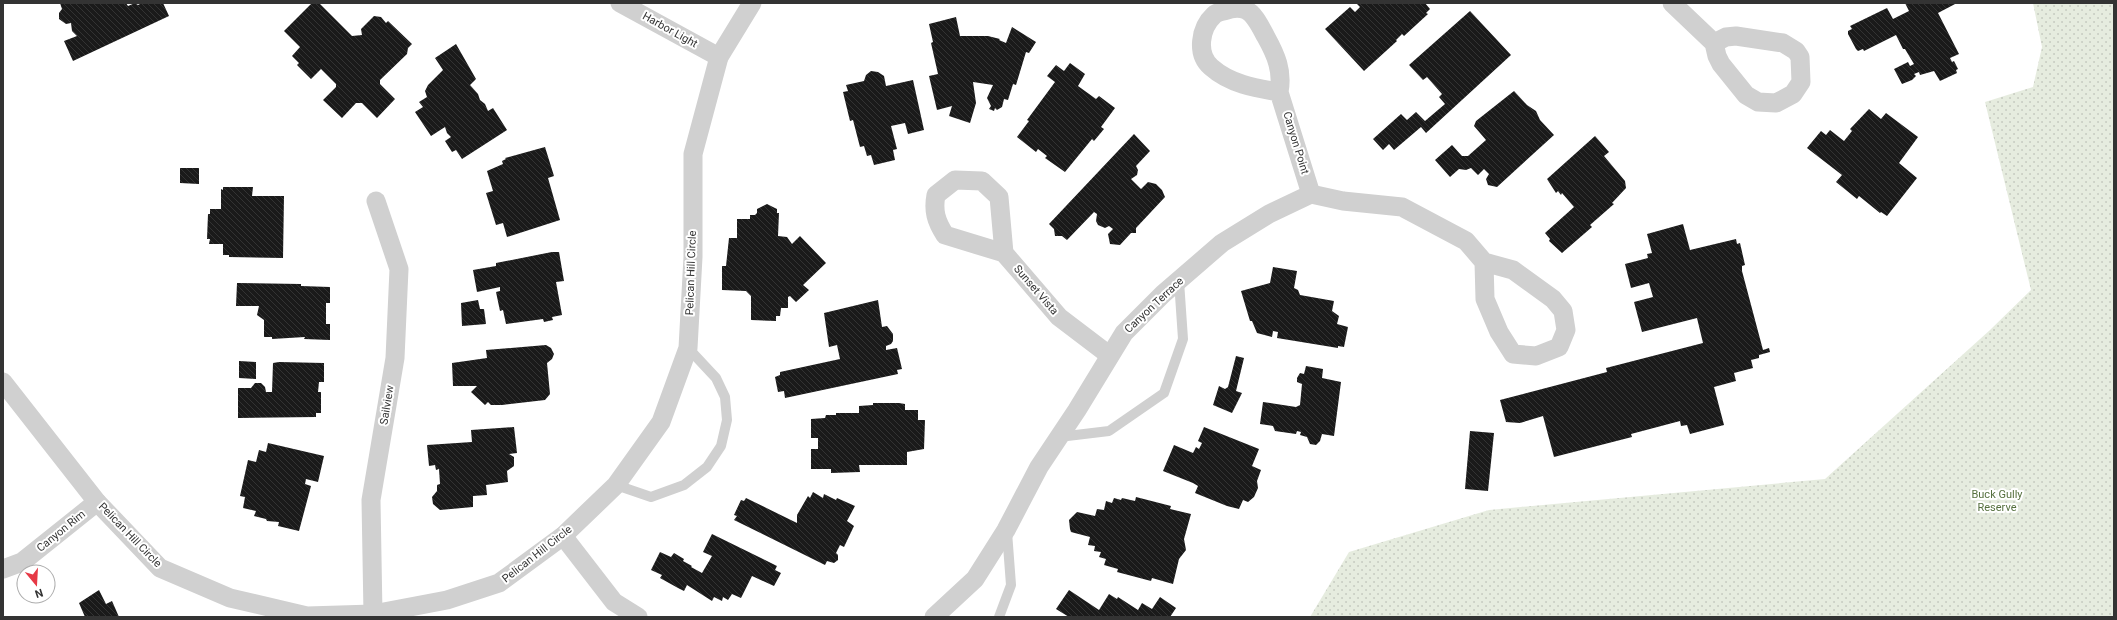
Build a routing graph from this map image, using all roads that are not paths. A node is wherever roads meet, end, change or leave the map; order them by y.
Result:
1 (620, 3) edge
2 (752, 3) edge
3 (1672, 3) edge
4 (1714, 43) junction
5 (719, 57) junction
6 (1279, 92) junction
7 (1311, 194) junction
8 (376, 201) dead end
9 (1004, 253) dead end
10 (1484, 262) junction
11 (1179, 281) junction
12 (688, 348) junction
13 (1109, 355) junction
14 (3, 382) edge
15 (1059, 437) junction
16 (616, 485) junction
17 (97, 502) junction
18 (1006, 530) junction
19 (563, 536) junction
20 (3, 569) edge
21 (372, 614) junction
22 (638, 617) edge
23 (934, 617) edge
24 (999, 617) edge

1 - 5 street, Harbor Light
2 - 5 street, Pelican Hill Circle
3 - 4 street
4 - 4 street
5 - 12 street, Pelican Hill Circle
6 - 6 street, Canyon Point
6 - 7 street, Canyon Point
7 - 10 street
7 - 11 street, Canyon Terrace
8 - 21 street, Sailview
9 - 13 street, Sunset Vista
10 - 10 street
11 - 13 street, Canyon Terrace
11 - 15 lane
12 - 16 street, Pelican Hill Circle
12 - 16 lane
13 - 15 street, Canyon Terrace
14 - 17 street, Pelican Hill Circle
15 - 18 street, Canyon Terrace
16 - 19 street, Pelican Hill Circle
17 - 20 street, Canyon Rim
17 - 21 street, Pelican Hill Circle
18 - 23 street, Canyon Terrace
18 - 24 lane
19 - 21 street, Pelican Hill Circle
19 - 22 street

